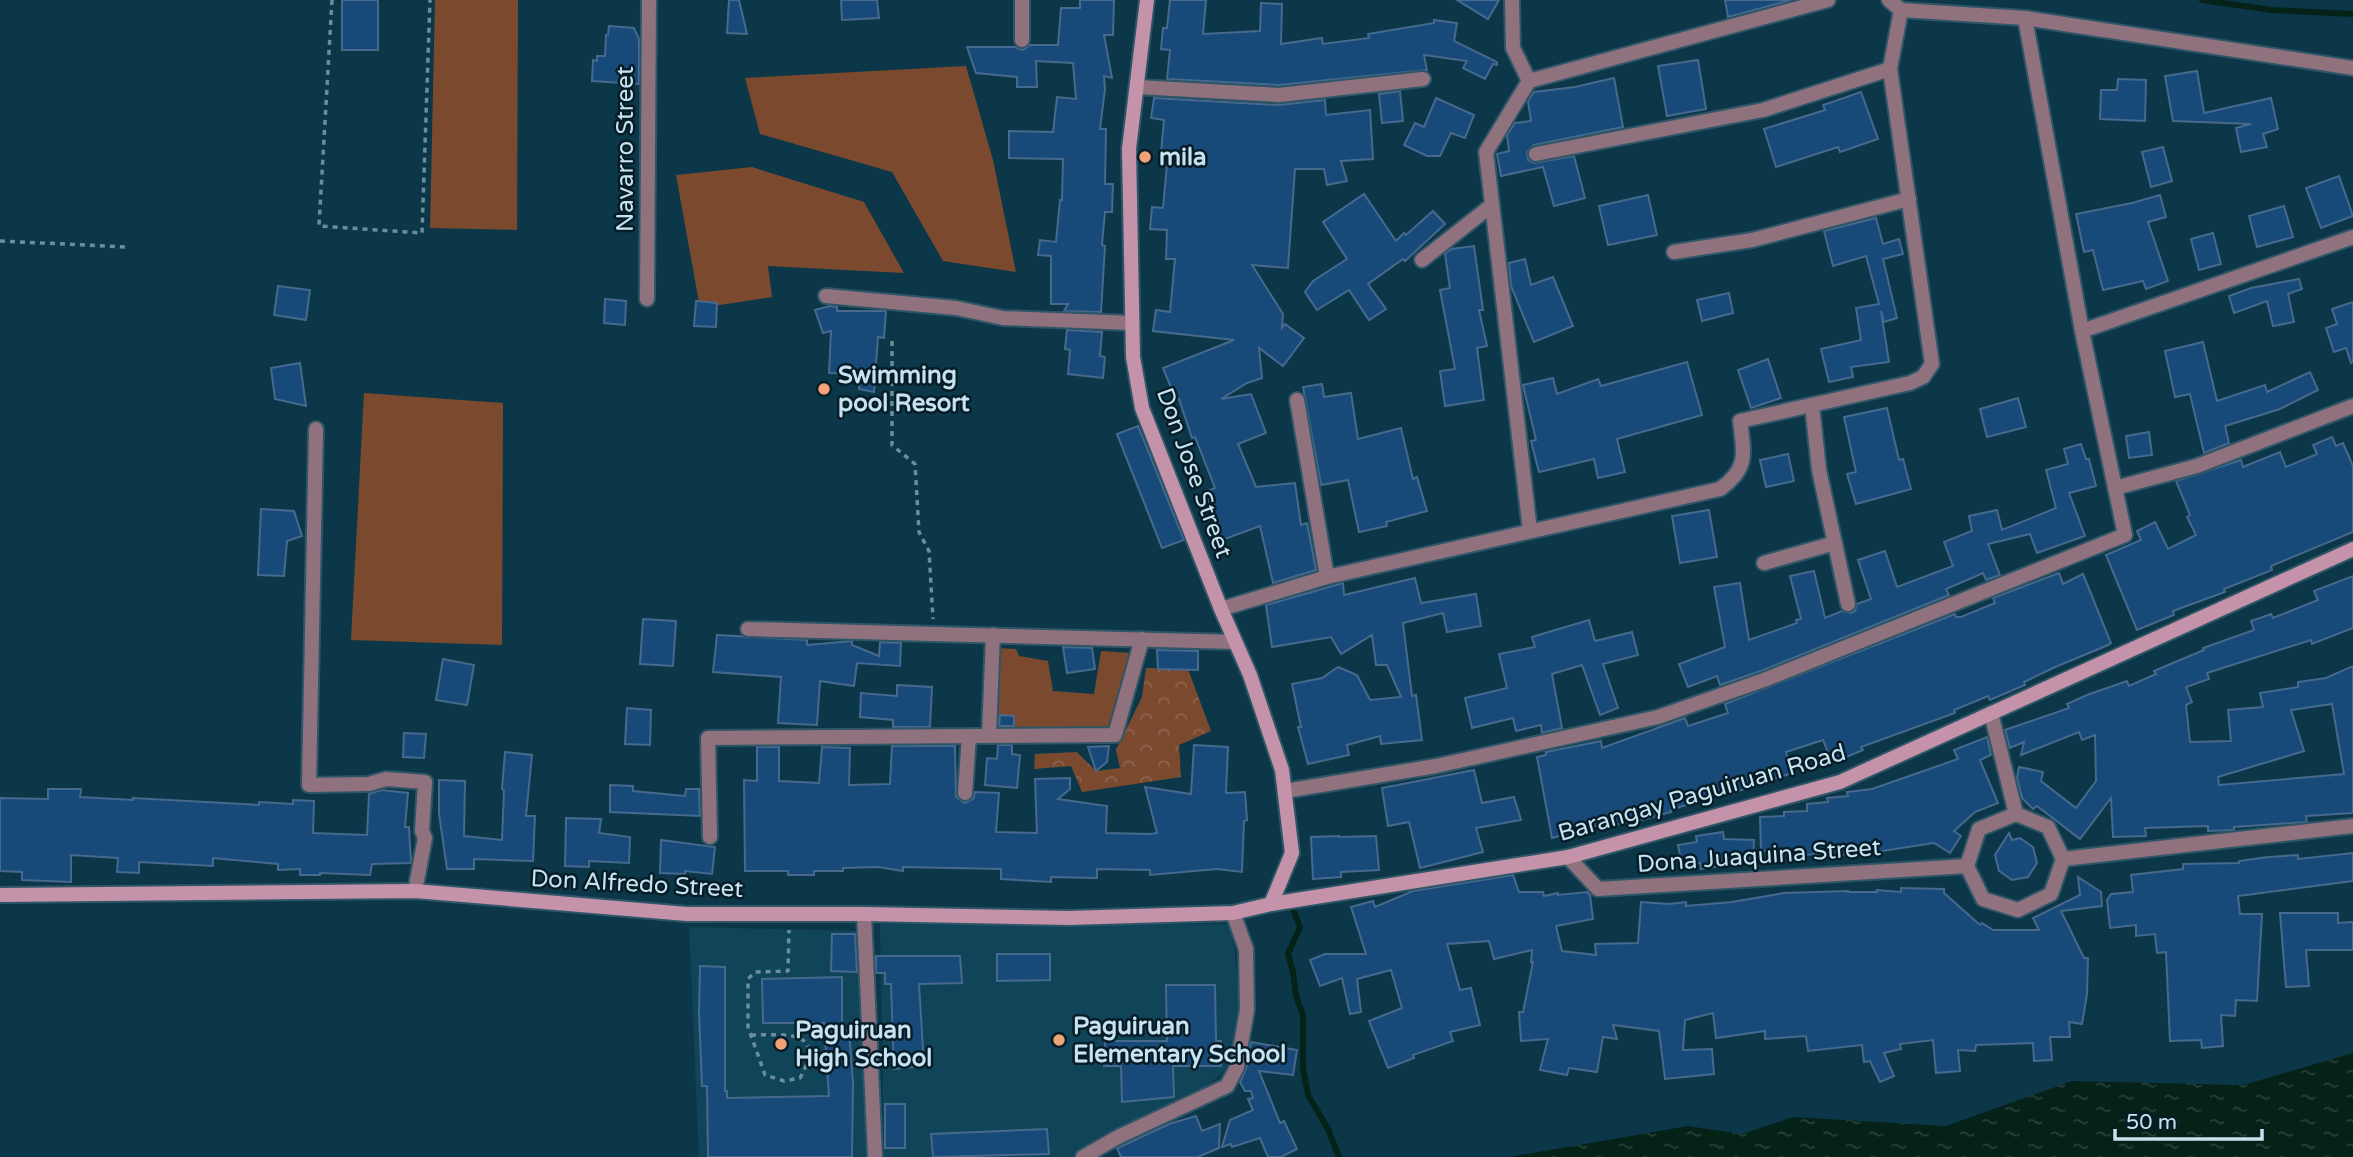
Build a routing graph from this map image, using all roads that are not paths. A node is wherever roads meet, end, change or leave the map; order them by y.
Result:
1 (649, 0) edge
2 (1022, 0) edge
3 (1147, 0) edge
4 (1513, 0) edge
5 (1828, 0) edge
6 (1889, 0) edge
7 (1901, 10) junction
8 (2025, 18) junction
9 (1022, 40) dead end
10 (2353, 68) edge
11 (1891, 69) junction
12 (1423, 79) dead end
13 (1529, 81) junction
14 (1137, 88) junction
15 (1536, 154) dead end
16 (1909, 199) junction
17 (1492, 205) junction
18 (2353, 237) edge
19 (1674, 251) dead end
20 (1422, 260) dead end
21 (826, 296) dead end
22 (647, 299) dead end
23 (1132, 323) junction
24 (2082, 331) junction
25 (1297, 400) dead end
26 (1812, 405) junction
27 (2353, 406) edge
28 (316, 429) dead end
29 (2115, 488) junction
30 (1530, 531) junction
31 (1835, 543) junction
32 (2353, 550) edge
33 (1764, 563) dead end
34 (1327, 577) junction
35 (1848, 604) dead end
36 (1221, 609) junction
37 (748, 629) dead end
38 (993, 635) junction
39 (1142, 639) junction
40 (1235, 642) junction
41 (1991, 713) junction
42 (969, 736) junction
43 (989, 736) junction
44 (1285, 791) junction
45 (965, 793) dead end
46 (2016, 814) junction
47 (2353, 826) edge
48 (710, 837) dead end
49 (1568, 857) junction
50 (2063, 859) junction
51 (1967, 866) junction
52 (415, 891) junction
53 (0, 895) edge
54 (1271, 904) junction
55 (1233, 913) junction
56 (864, 914) junction
57 (875, 1157) edge
58 (1083, 1157) edge

1 - 22 street, Navarro Street
2 - 9 street
3 - 14 street, Don Jose Street
4 - 13 street
5 - 13 street
6 - 7 street
7 - 8 street
7 - 11 street
8 - 10 street
8 - 24 street
11 - 15 street
11 - 16 street
12 - 14 street
13 - 17 street
14 - 23 street, Don Jose Street
16 - 19 street
16 - 26 street
17 - 20 street
17 - 30 street
18 - 24 street
21 - 23 street
23 - 36 street, Don Jose Street
24 - 29 street
25 - 34 street
26 - 30 street
26 - 31 street
27 - 29 street
28 - 52 street
29 - 44 street
30 - 34 street
31 - 33 street
31 - 35 street
32 - 41 street, Barangay Paguiruan Road
34 - 36 street
36 - 40 street, Don Jose Street
37 - 38 street
38 - 39 street
38 - 43 street
39 - 40 street
39 - 43 street
40 - 44 street, Don Jose Street
41 - 46 street
41 - 49 street, Barangay Paguiruan Road
42 - 43 street
42 - 45 street
42 - 48 street
44 - 54 street, Don Jose Street
46 - 50 street
46 - 51 street
47 - 50 street
49 - 51 street, Dona Juaquina Street
49 - 54 street, Barangay Paguiruan Road
50 - 51 street
52 - 53 street, Don Alfredo Street
52 - 56 street, Don Alfredo Street
54 - 55 street, Don Alfredo Street
55 - 56 street, Don Alfredo Street
55 - 58 street
56 - 57 street

